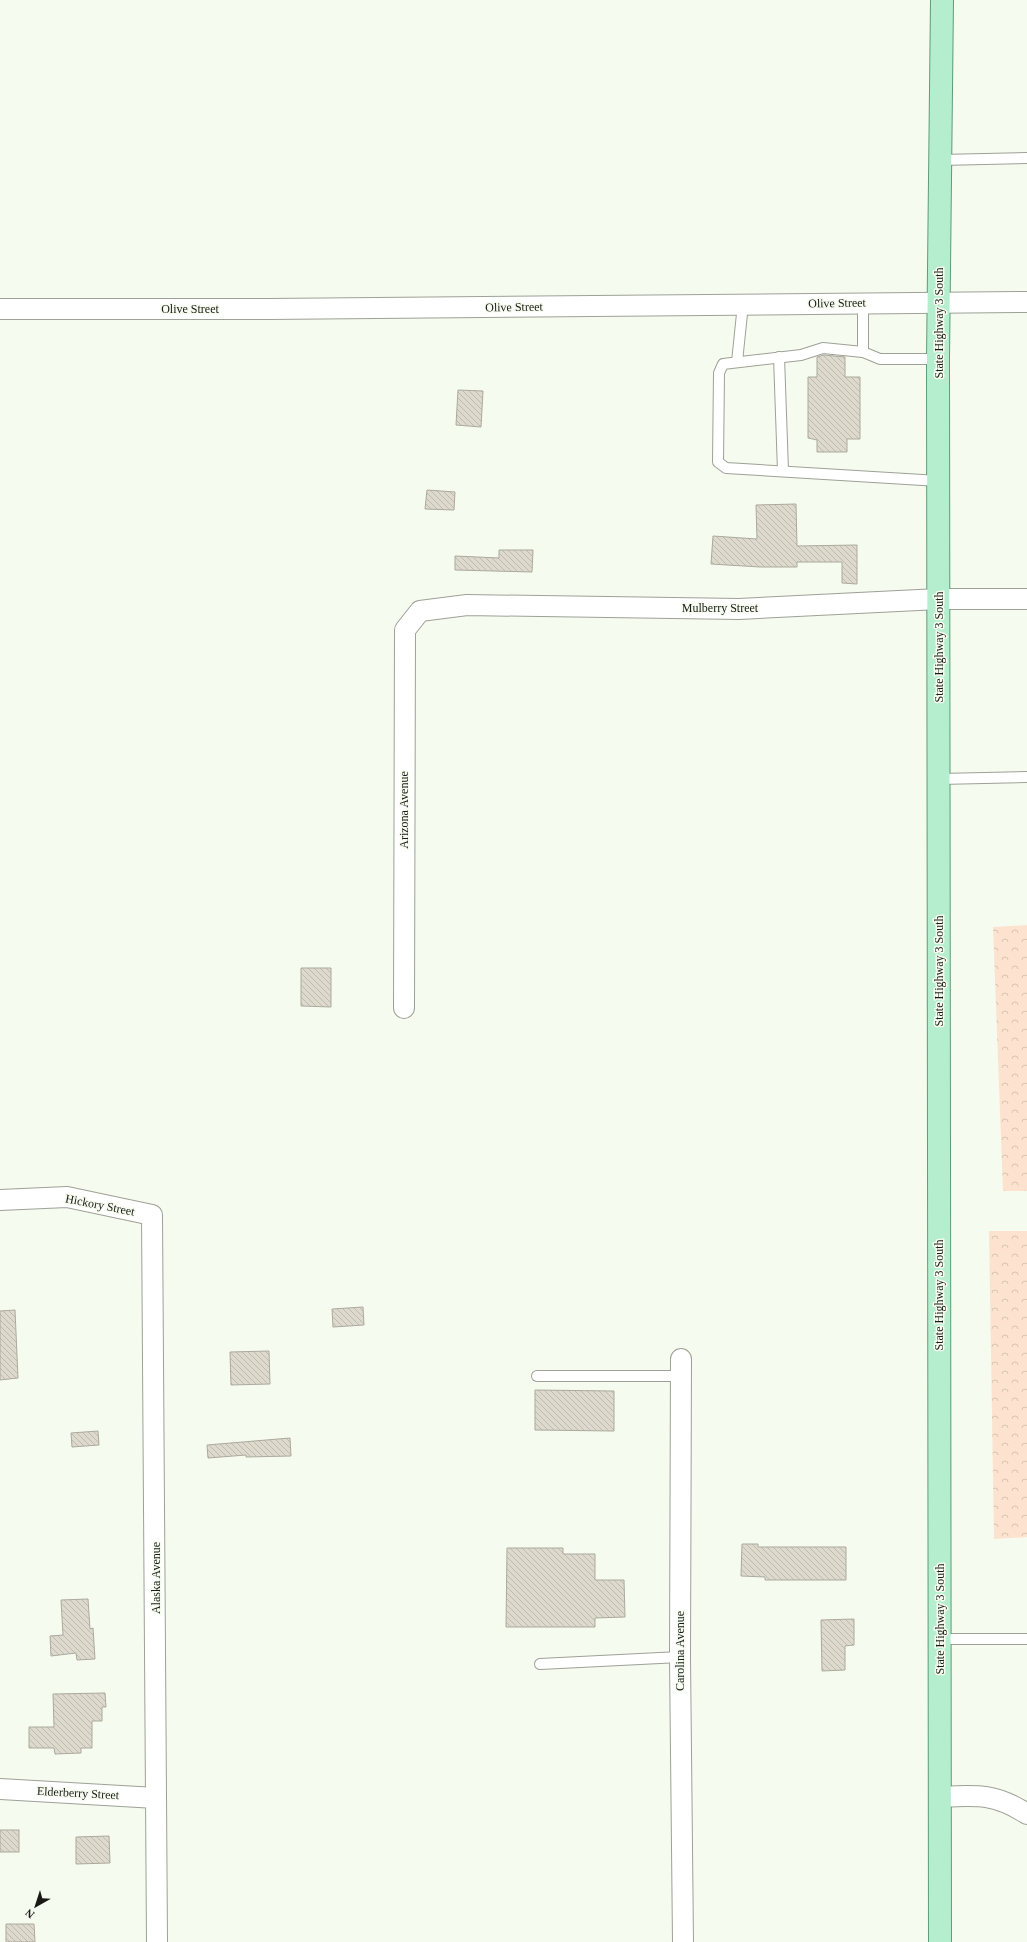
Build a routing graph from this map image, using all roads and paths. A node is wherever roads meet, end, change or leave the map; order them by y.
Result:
1 (942, 0) edge
2 (1027, 158) edge
3 (940, 160) junction
4 (939, 302) junction
5 (1027, 302) edge
6 (863, 303) junction
7 (743, 304) junction
8 (0, 308) edge
9 (863, 352) junction
10 (779, 357) junction
11 (938, 359) junction
12 (737, 362) junction
13 (783, 471) junction
14 (939, 480) junction
15 (939, 599) junction
16 (1027, 599) edge
17 (416, 616) joint
18 (1027, 777) edge
19 (939, 780) junction
20 (404, 1008) dead end
21 (0, 1200) edge
22 (152, 1215) joint
23 (681, 1368) joint
24 (537, 1376) dead end
25 (940, 1639) junction
26 (1027, 1639) edge
27 (680, 1656) junction
28 (540, 1664) dead end
29 (0, 1789) edge
30 (940, 1797) junction
31 (156, 1798) junction
32 (1027, 1814) edge
33 (157, 1942) edge
34 (683, 1942) edge
35 (940, 1942) edge

1 - 3 main road, State Highway 3 South
2 - 3 lane
3 - 4 main road, State Highway 3 South
4 - 5 street, Olive Street
4 - 6 street, Olive Street
4 - 11 main road, State Highway 3 South
6 - 7 street, Olive Street
6 - 9 lane
7 - 8 street, Olive Street
7 - 12 lane
9 - 10 lane
9 - 11 lane
10 - 12 lane
10 - 13 lane
11 - 14 main road, State Highway 3 South
12 - 13 lane
13 - 14 lane
14 - 15 main road, State Highway 3 South
15 - 16 street, Mulberry Street
15 - 17 street, Mulberry Street
15 - 19 main road, State Highway 3 South
17 - 20 street, Arizona Avenue
18 - 19 lane
19 - 25 main road, State Highway 3 South
21 - 22 street, Hickory Street
22 - 31 street, Alaska Avenue
23 - 24 lane
23 - 27 street, Carolina Avenue
25 - 26 lane
25 - 30 main road, State Highway 3 South
27 - 28 lane
27 - 34 street, Carolina Avenue
29 - 31 street, Elderberry Street
30 - 32 street
30 - 35 main road, State Highway 3 South
31 - 33 street, Alaska Avenue

